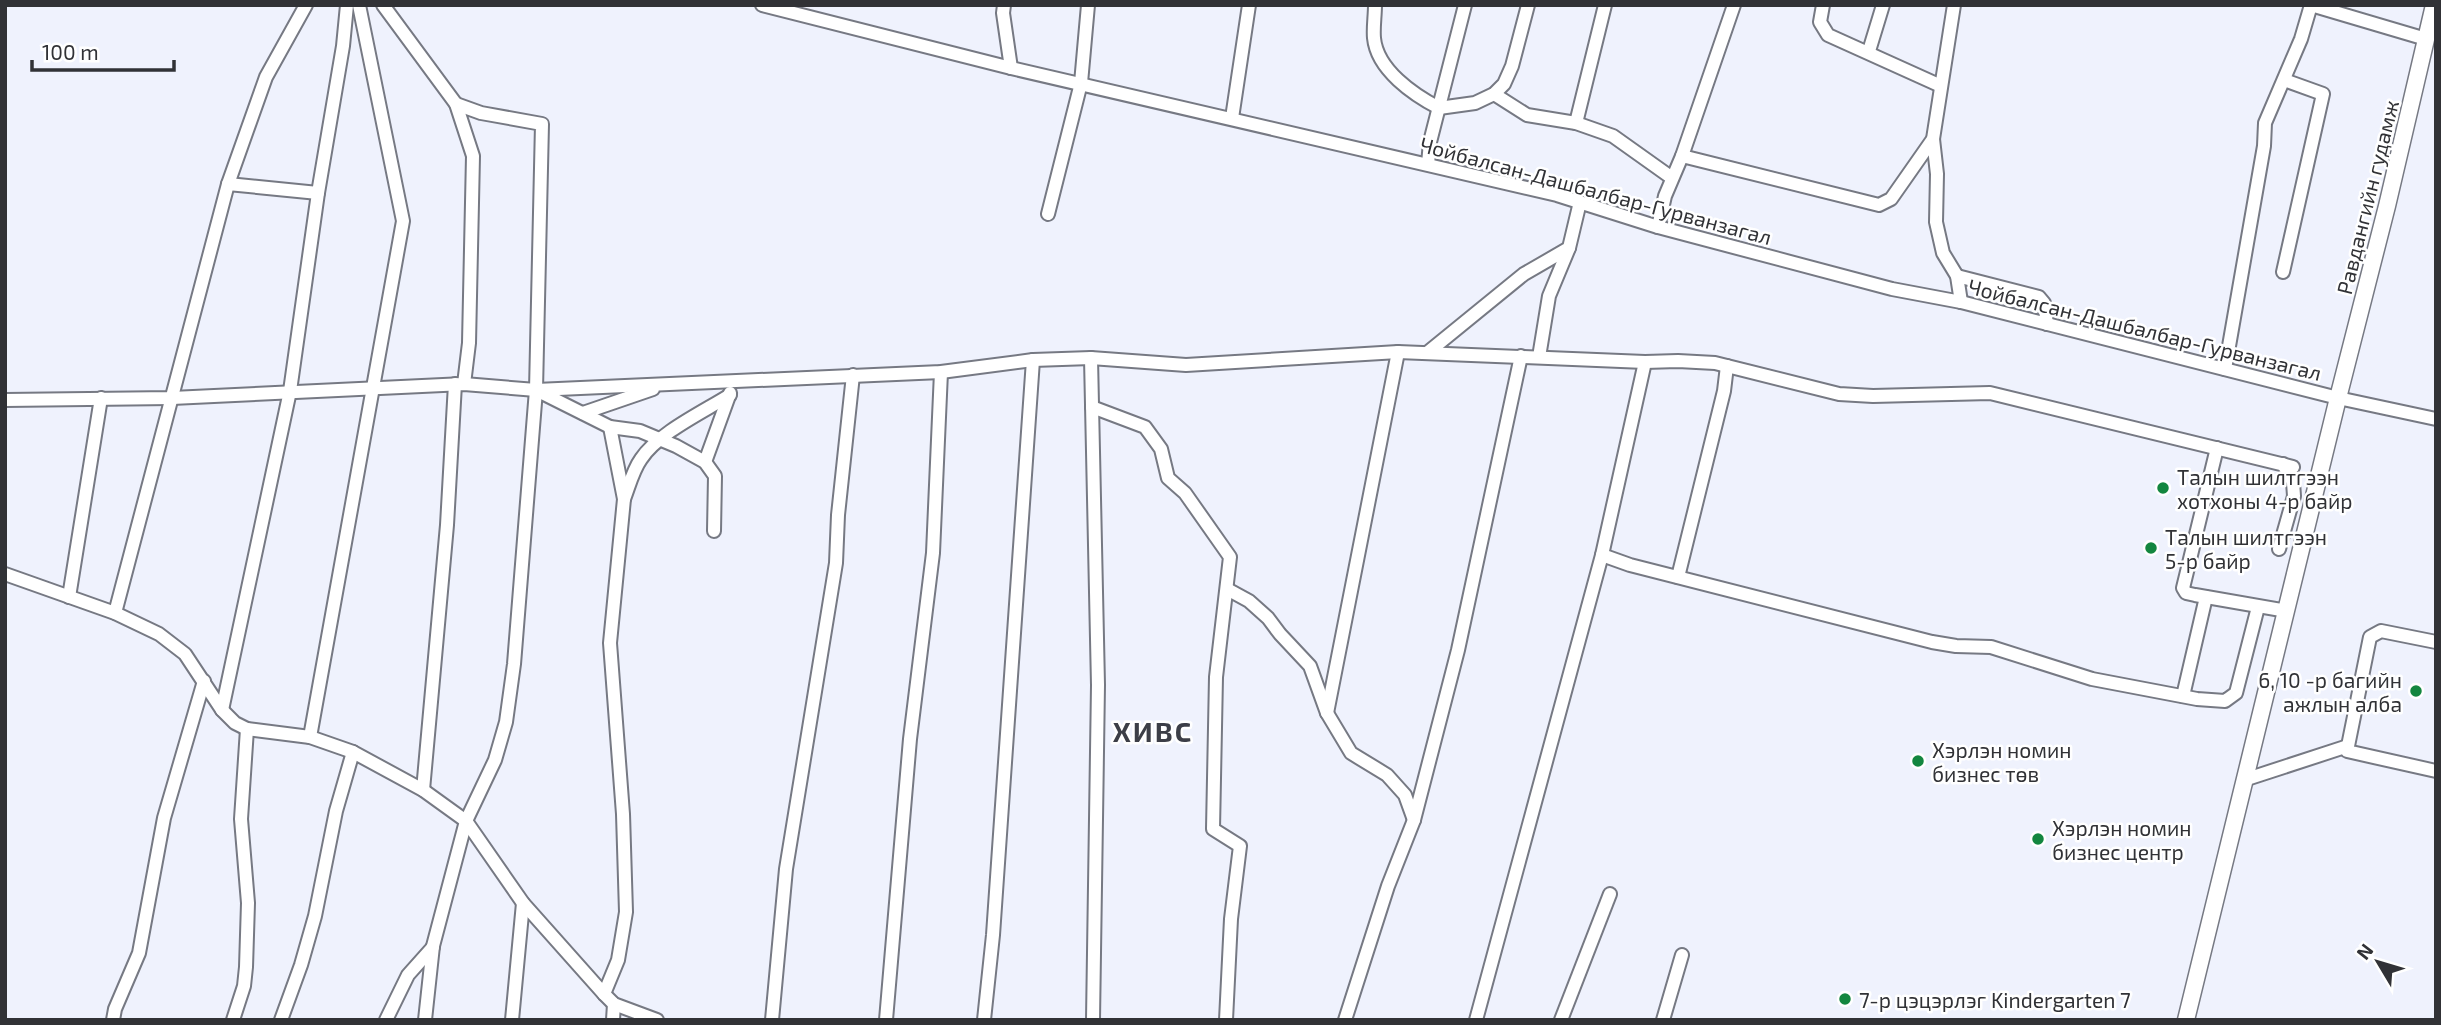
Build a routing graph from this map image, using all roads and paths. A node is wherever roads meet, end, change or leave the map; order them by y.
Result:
1 (306, 5) edge
2 (346, 5) edge
3 (359, 5) edge
4 (383, 5) edge
5 (762, 5) edge
6 (1004, 5) edge
7 (1088, 5) edge
8 (1249, 5) edge
9 (1376, 5) edge
10 (1465, 5) edge
11 (1528, 5) edge
12 (1605, 5) edge
13 (1734, 5) edge
14 (1823, 5) edge
15 (1883, 5) edge
16 (1954, 5) edge
17 (2311, 5) edge
18 (2434, 5) edge
19 (2426, 39) junction
20 (1869, 51) junction
21 (1011, 68) junction
22 (2284, 80) junction
23 (1081, 83) junction
24 (1941, 86) junction
25 (1494, 94) junction
26 (456, 104) junction
27 (1439, 108) junction
28 (1232, 118) junction
29 (1576, 123) junction
30 (1933, 139) junction
31 (1682, 156) junction
32 (1428, 164) junction
33 (1672, 178) junction
34 (228, 184) junction
35 (318, 193) junction
36 (1580, 202) junction
37 (1048, 215) dead end
38 (1658, 227) junction
39 (1569, 248) junction
40 (2283, 272) dead end
41 (1957, 276) junction
42 (1962, 302) junction
43 (2047, 324) junction
44 (1398, 352) junction
45 (1427, 353) junction
46 (1521, 356) junction
47 (1539, 357) junction
48 (1091, 358) junction
49 (1033, 360) junction
50 (1645, 362) junction
51 (1727, 366) junction
52 (2225, 369) junction
53 (941, 372) junction
54 (853, 375) junction
55 (735, 380) junction
56 (459, 384) junction
57 (667, 384) junction
58 (373, 387) junction
59 (536, 390) junction
60 (290, 391) junction
61 (730, 395) junction
62 (101, 398) junction
63 (172, 398) junction
64 (2338, 398) junction
65 (5, 400) edge
66 (1092, 407) junction
67 (583, 413) junction
68 (2436, 419) edge
69 (610, 427) junction
70 (660, 439) junction
71 (2217, 448) junction
72 (705, 461) junction
73 (624, 499) junction
74 (714, 531) dead end
75 (2279, 549) dead end
76 (1602, 555) junction
77 (5, 573) edge
78 (1678, 577) junction
79 (1227, 589) junction
80 (69, 597) junction
81 (2206, 597) junction
82 (2258, 607) junction
83 (2287, 611) junction
84 (115, 613) junction
85 (2436, 642) edge
86 (204, 681) junction
87 (2183, 696) junction
88 (222, 710) junction
89 (1327, 713) junction
90 (247, 729) junction
91 (310, 737) junction
92 (2348, 746) junction
93 (353, 751) junction
94 (2436, 771) edge
95 (2246, 779) junction
96 (423, 790) junction
97 (1414, 820) junction
98 (466, 821) junction
99 (1610, 894) dead end
100 (523, 903) junction
101 (433, 946) junction
102 (1682, 955) dead end
103 (604, 994) junction
104 (614, 1004) junction
105 (113, 1020) edge
106 (233, 1020) edge
107 (281, 1020) edge
108 (386, 1020) edge
109 (425, 1020) edge
110 (512, 1020) edge
111 (614, 1020) edge
112 (657, 1020) edge
113 (772, 1020) edge
114 (886, 1020) edge
115 (984, 1020) edge
116 (1093, 1020) edge
117 (1226, 1020) edge
118 (1345, 1020) edge
119 (1476, 1020) edge
120 (1561, 1020) edge
121 (1662, 1020) edge
122 (2186, 1020) edge

1 - 34 street
2 - 35 street
3 - 58 street
4 - 26 street
5 - 21 street, Чойбалсан-Дашбалбар-Гурванзагал
6 - 21 street
7 - 23 street
8 - 28 street
9 - 27 street
10 - 27 street
11 - 25 street
12 - 29 street
13 - 31 street
14 - 20 street
15 - 20 street
16 - 24 street
17 - 19 street
17 - 22 street
18 - 19 main road, Равдангийн гудамж
19 - 64 main road, Равдангийн гудамж
20 - 24 street
21 - 23 street, Чойбалсан-Дашбалбар-Гурванзагал
22 - 40 street
22 - 52 street
23 - 28 street, Чойбалсан-Дашбалбар-Гурванзагал
23 - 37 street
24 - 30 street
25 - 27 street
25 - 29 street
26 - 56 street
26 - 59 street
27 - 32 street
28 - 32 street, Чойбалсан-Дашбалбар-Гурванзагал
29 - 33 street
30 - 31 street
30 - 41 street
31 - 33 street
32 - 36 street, Чойбалсан-Дашбалбар-Гурванзагал
33 - 38 street
34 - 35 street
34 - 63 street
35 - 60 street
36 - 38 street, Чойбалсан-Дашбалбар-Гурванзагал
36 - 39 street
38 - 42 street, Чойбалсан-Дашбалбар-Гурванзагал
39 - 45 street
39 - 47 street
41 - 42 street
41 - 43 street
42 - 43 street, Чойбалсан-Дашбалбар-Гурванзагал
43 - 52 street, Чойбалсан-Дашбалбар-Гурванзагал
44 - 45 street
44 - 48 street
44 - 89 street
45 - 46 street
46 - 47 street
46 - 97 street
47 - 50 street
48 - 49 street
48 - 66 street
49 - 53 street
49 - 115 street
50 - 51 street
50 - 76 street
51 - 71 street
51 - 78 street
52 - 64 street, Чойбалсан-Дашбалбар-Гурванзагал
53 - 54 street
53 - 114 street
54 - 55 street
54 - 113 street
55 - 57 street
55 - 61 street
56 - 58 street
56 - 59 street
56 - 96 street
57 - 59 street
57 - 67 street
58 - 60 street
58 - 91 street
59 - 67 street
59 - 98 street
60 - 63 street
60 - 88 street
61 - 70 street
61 - 72 street
62 - 63 street
62 - 65 street
62 - 80 street
63 - 84 street
64 - 68 street, Чойбалсан-Дашбалбар-Гурванзагал
64 - 83 main road, Равдангийн гудамж
66 - 79 street
66 - 116 street
67 - 69 street
69 - 70 street
69 - 73 street
70 - 72 street
70 - 73 street
71 - 75 street
71 - 81 street
72 - 74 street
73 - 103 street
76 - 78 street
76 - 119 street
77 - 80 street
78 - 87 street
79 - 89 street
79 - 117 street
80 - 84 street
81 - 82 street
81 - 87 street
82 - 83 street
82 - 87 street
83 - 95 main road, Равдангийн гудамж
84 - 86 street
85 - 92 street
86 - 88 street
86 - 105 street
88 - 90 street
89 - 97 street
90 - 91 street
90 - 106 street
91 - 93 street
92 - 94 street
92 - 95 street
93 - 96 street
93 - 107 street
95 - 122 main road, Равдангийн гудамж
96 - 98 street
97 - 118 street
98 - 100 street
98 - 101 street
99 - 120 street
100 - 103 street
100 - 110 street
101 - 108 street
101 - 109 street
102 - 121 street
103 - 104 street
104 - 111 street
104 - 112 street

